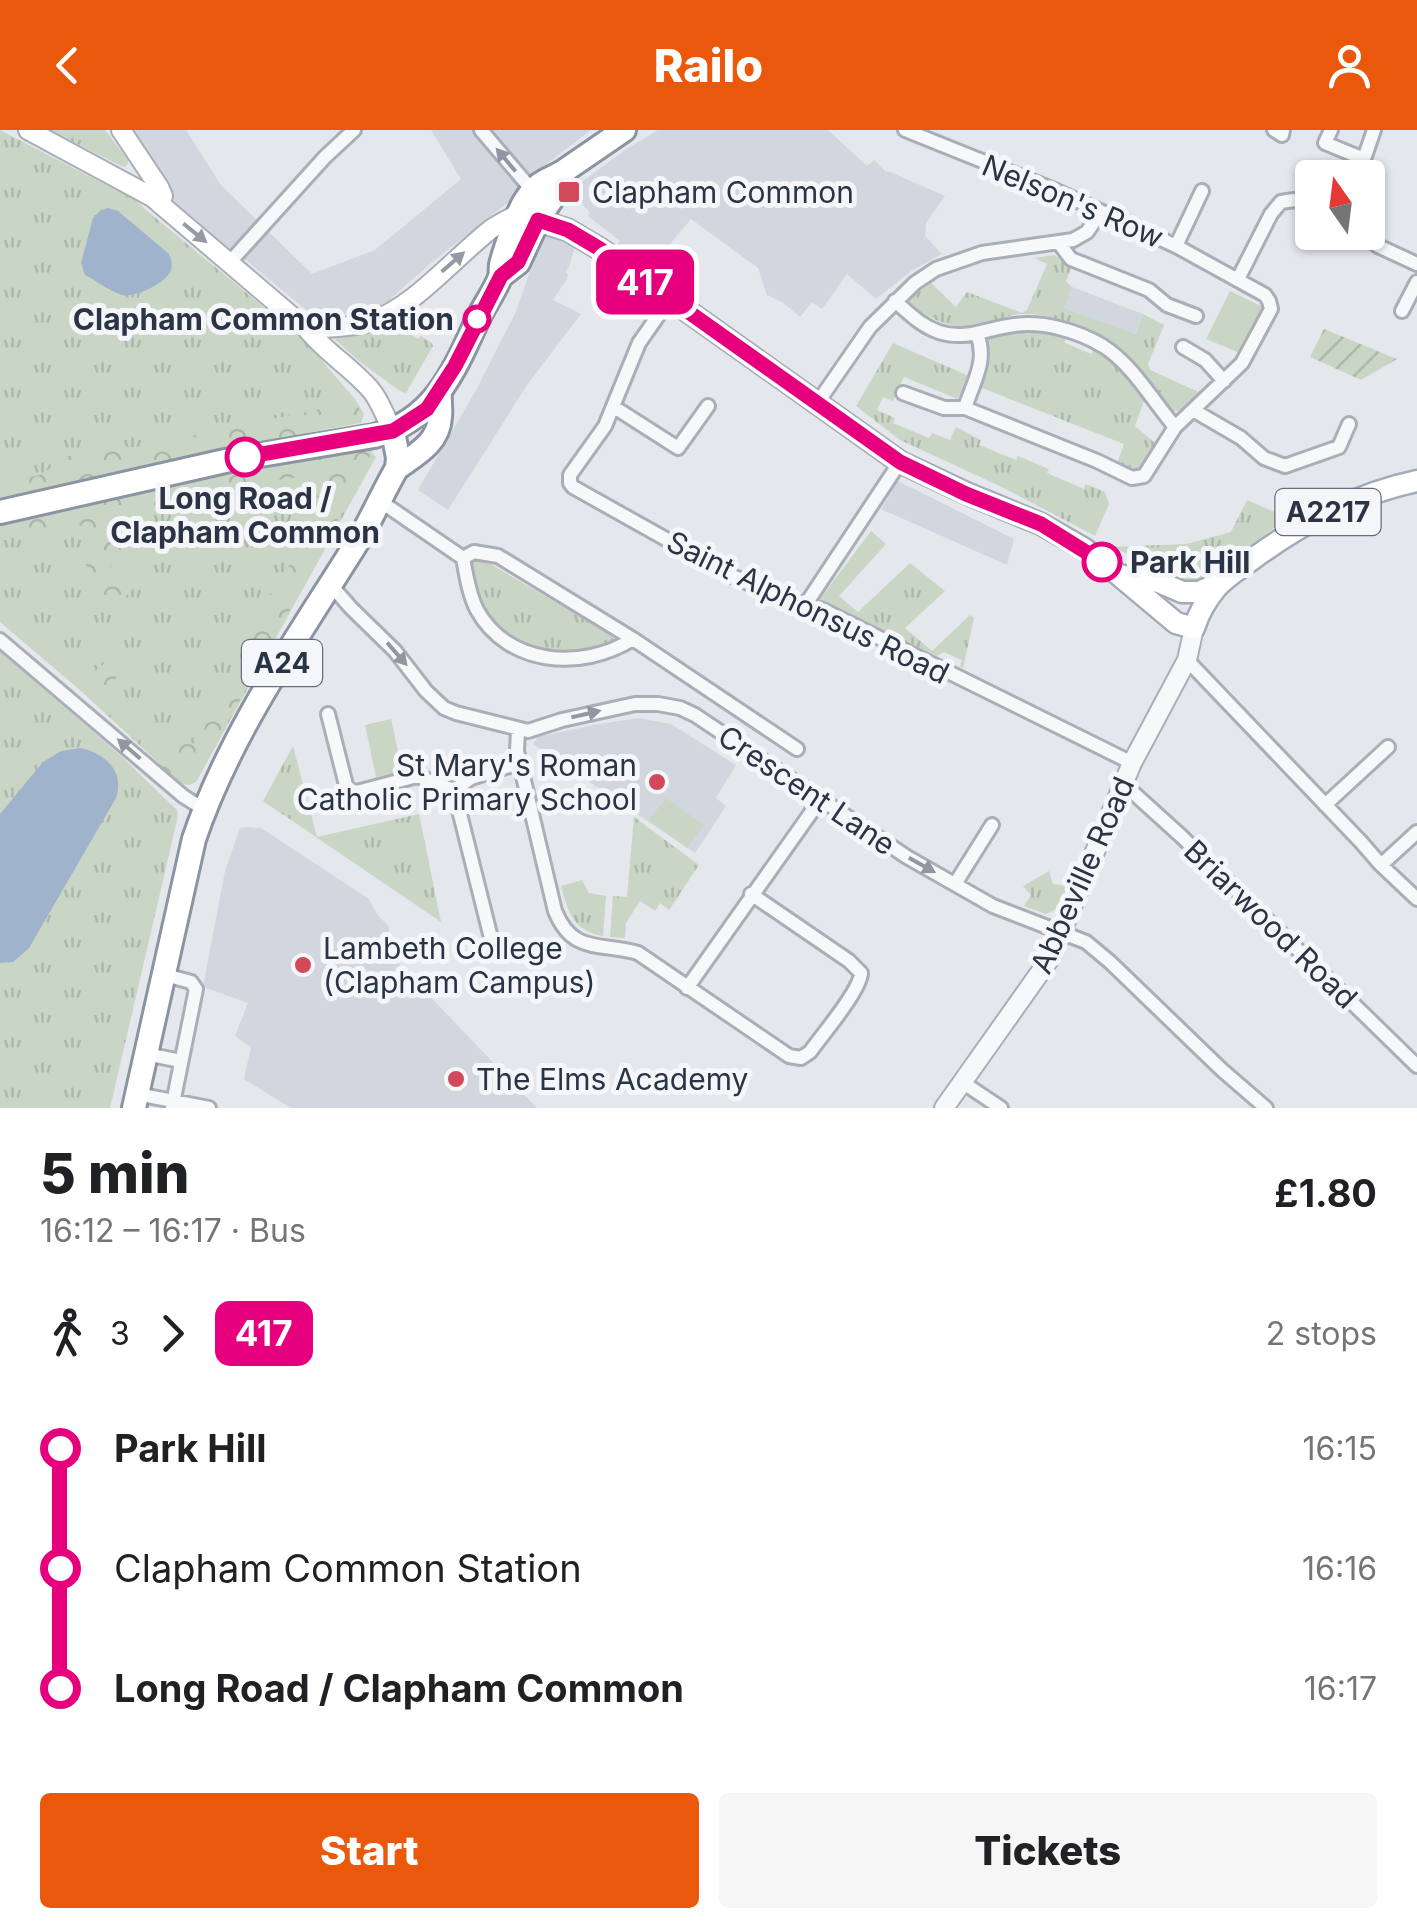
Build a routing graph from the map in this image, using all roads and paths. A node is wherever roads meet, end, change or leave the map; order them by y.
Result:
1 (28, 130) edge
2 (120, 130) edge
3 (354, 130) edge
4 (481, 130) edge
5 (624, 130) edge
6 (905, 130) edge
7 (1331, 130) edge
8 (1374, 130) edge
9 (560, 181) junction
10 (532, 190) junction
11 (1202, 191) dead end
12 (1295, 200) edge
13 (160, 204) junction
14 (1100, 213) junction
15 (527, 217) junction
16 (568, 230) junction
17 (1059, 243) junction
18 (1176, 246) junction
19 (1385, 249) edge
20 (236, 256) junction
21 (1417, 264) edge
22 (1238, 279) junction
23 (1417, 282) edge
24 (669, 300) junction
25 (896, 300) junction
26 (1402, 311) dead end
27 (1196, 316) dead end
28 (307, 329) junction
29 (977, 334) junction
30 (1183, 347) dead end
31 (1224, 381) junction
32 (440, 391) junction
33 (903, 393) dead end
34 (816, 404) junction
35 (708, 406) dead end
36 (614, 407) junction
37 (965, 408) junction
38 (1193, 410) junction
39 (1349, 424) dead end
40 (1175, 427) junction
41 (393, 431) junction
42 (900, 462) junction
43 (397, 468) junction
44 (1417, 481) edge
45 (380, 501) junction
46 (0, 512) edge
47 (463, 558) junction
48 (1120, 576) junction
49 (1222, 582) junction
50 (330, 584) junction
51 (806, 604) junction
52 (1194, 628) junction
53 (633, 639) junction
54 (0, 640) edge
55 (1187, 660) junction
56 (328, 714) dead end
57 (518, 730) junction
58 (1388, 747) dead end
59 (797, 749) dead end
60 (520, 762) junction
61 (1132, 763) junction
62 (1122, 786) junction
63 (454, 790) junction
64 (820, 800) junction
65 (1325, 805) junction
66 (205, 810) junction
67 (992, 825) dead end
68 (1417, 832) edge
69 (1381, 865) junction
70 (954, 884) junction
71 (751, 894) junction
72 (1417, 899) edge
73 (1062, 932) junction
74 (490, 934) dead end
75 (164, 975) junction
76 (686, 988) junction
77 (146, 1054) junction
78 (181, 1061) junction
79 (1417, 1066) edge
80 (962, 1082) junction
81 (136, 1101) edge
82 (173, 1105) edge
83 (209, 1108) edge
84 (944, 1108) edge
85 (1001, 1108) edge
86 (1266, 1108) edge

1 - 13 main road
2 - 13 main road
3 - 20 street
10 -> 4 street
5 - 9 highway
6 - 14 street, Nelson's Row
7 - 8 street
9 - 10 highway
9 - 15 highway
9 - 16 main road
10 - 15 highway
11 - 18 street
12 - 22 street
13 -> 20 main road
14 - 17 street
14 - 18 street, Nelson's Row
15 - 16 main road
28 -> 15 main road
15 - 32 highway
16 - 24 main road
17 - 25 street
17 - 27 street
18 - 22 street, Nelson's Row
19 - 21 street
20 - 28 main road
22 - 31 street, Nelson's Row
23 - 26 street
24 - 34 main road
24 - 36 street, Saint Alphonsus Road
25 - 29 street
25 - 34 street
28 - 41 main road
29 - 37 street
29 - 40 street
30 - 31 street
31 - 38 street
32 - 41 highway
32 - 43 highway, A24
33 - 37 street
34 - 42 main road
35 - 36 street
36 - 51 street, Saint Alphonsus Road
37 - 40 street
38 - 39 street
38 - 40 street
41 - 43 highway
41 - 46 highway
42 - 48 main road
42 - 51 street
43 - 45 highway, A24
44 - 49 main road, A2217
45 - 47 street
45 - 50 highway, A24
47 - 53 street
47 - 53 street
48 - 49 main road
48 - 52 main road
49 - 52 main road, A2217
50 -> 57 street, Crescent Lane
50 - 66 highway, A24
51 - 61 street, Saint Alphonsus Road
52 - 55 street, Abbeville Road
53 - 59 street
66 -> 54 street
55 - 61 street, Abbeville Road
55 - 65 street
56 - 63 street
57 - 60 street
57 -> 64 street, Crescent Lane
58 - 65 street
60 - 63 street
60 - 76 street
61 - 62 street, Abbeville Road
62 - 73 street, Abbeville Road
62 - 79 street, Briarwood Road
63 - 74 street
64 -> 70 street, Crescent Lane
64 - 71 street
65 - 69 street
66 - 75 highway, A24
67 - 70 street
68 - 69 street
69 - 72 street
70 - 73 street, Crescent Lane
71 - 76 street
71 - 76 street
73 - 80 street, Abbeville Road
73 - 86 street, Crescent Lane
75 - 77 highway, A24
75 - 78 street
77 - 78 street
77 - 81 highway, A24
78 - 82 street
80 - 84 street, Abbeville Road
80 - 85 street
81 - 82 street
82 - 83 street

